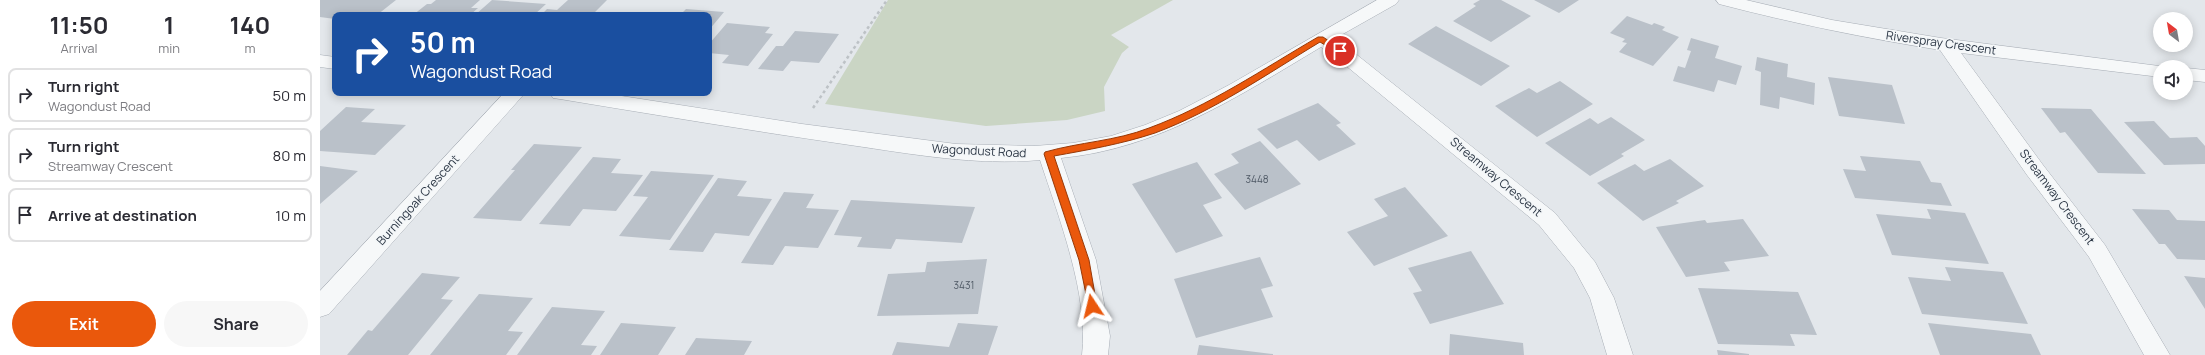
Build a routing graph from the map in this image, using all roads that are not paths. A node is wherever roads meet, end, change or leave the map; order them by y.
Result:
1 (1390, 0) edge
2 (1725, 0) edge
3 (1320, 39) junction
4 (1946, 45) junction
5 (320, 61) edge
6 (332, 62) edge
7 (2153, 70) edge
8 (2193, 75) edge
9 (2205, 76) edge
10 (512, 96) edge
11 (579, 96) edge
12 (1048, 154) junction
13 (320, 307) edge
14 (1095, 355) edge
15 (1620, 355) edge
16 (2158, 355) edge

1 - 3 street, Wagondust Road
2 - 4 street, Riverspray Crescent
3 - 12 street, Wagondust Road
3 - 15 street, Streamway Crescent
4 - 7 street, Riverspray Crescent
4 - 16 street, Streamway Crescent
5 - 6 street
8 - 9 street
10 - 13 street, Burningoak Crescent
11 - 12 street, Wagondust Road
12 - 14 street

